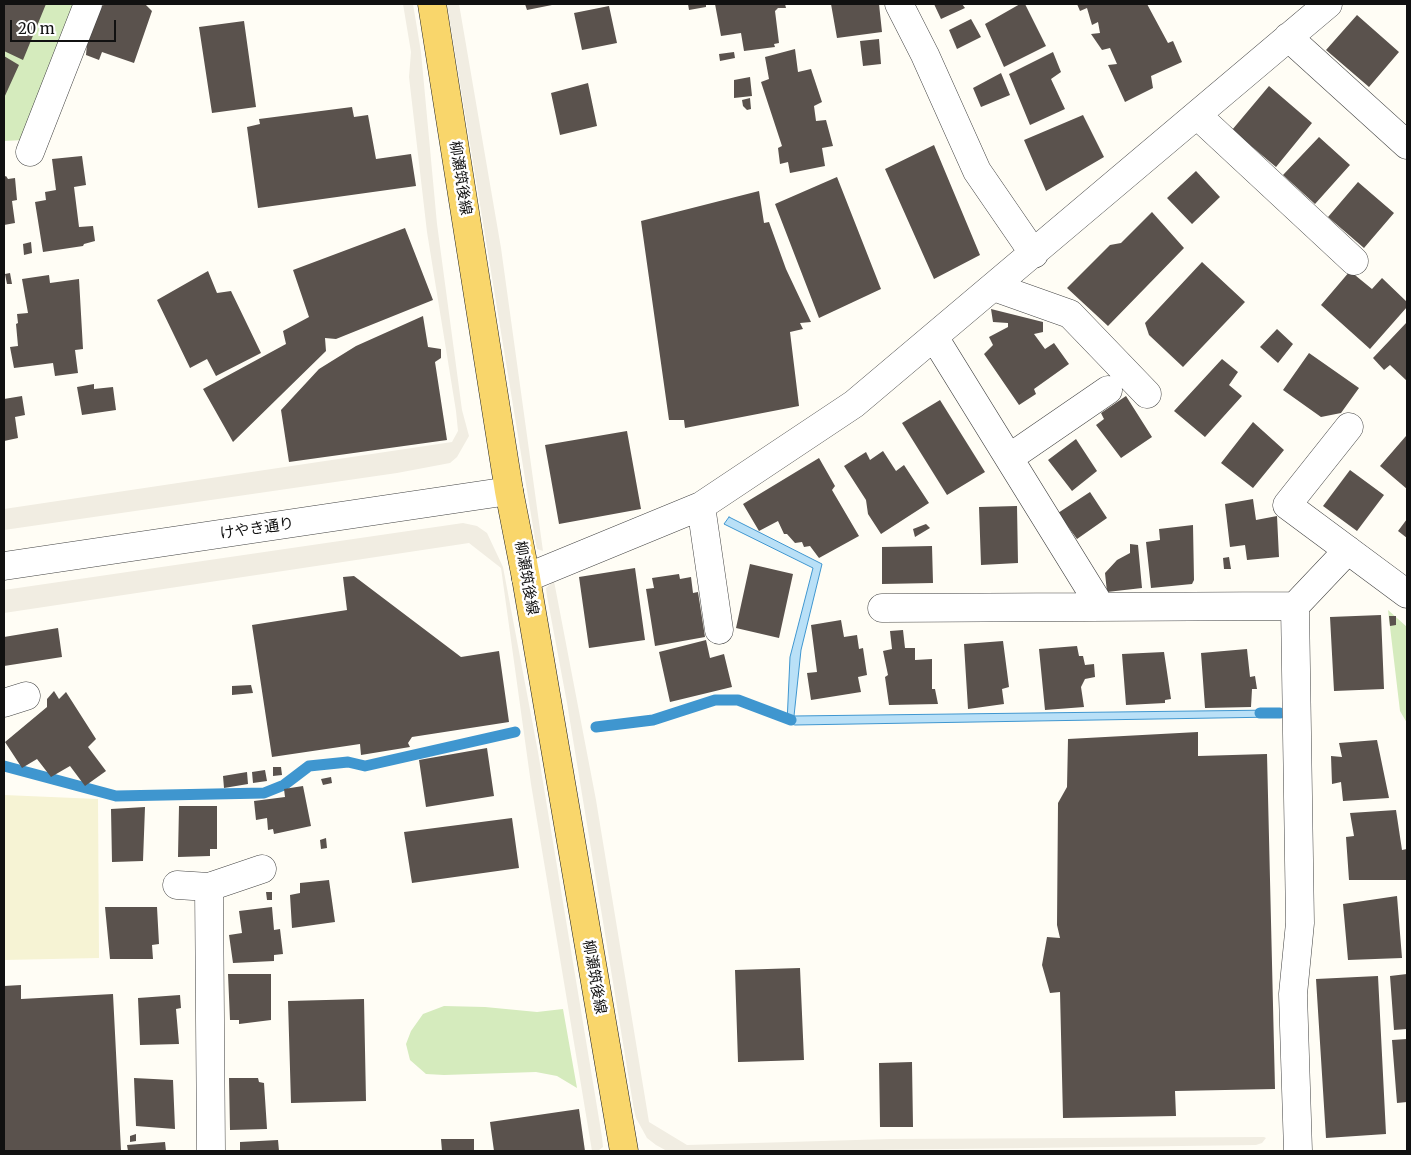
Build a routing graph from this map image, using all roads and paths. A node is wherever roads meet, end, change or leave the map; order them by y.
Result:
1 (88, 4) edge
2 (432, 4) edge
3 (899, 4) edge
4 (1328, 4) edge
5 (1288, 37) junction
6 (1197, 115) junction
7 (1407, 145) edge
8 (30, 152) dead end
9 (1034, 254) junction
10 (1354, 261) dead end
11 (994, 287) junction
12 (934, 337) junction
13 (1108, 390) dead end
14 (1147, 394) dead end
15 (1349, 428) dead end
16 (1009, 458) junction
17 (509, 491) junction
18 (701, 506) junction
19 (1348, 550) junction
20 (4, 566) edge
21 (526, 578) junction
22 (1407, 594) edge
23 (1295, 606) junction
24 (1101, 607) junction
25 (882, 608) dead end
26 (719, 630) dead end
27 (262, 869) dead end
28 (177, 885) dead end
29 (209, 887) junction
30 (211, 1151) edge
31 (624, 1151) edge
32 (1298, 1151) edge

1 - 8 street
2 - 17 main road, 柳瀬筑後線
3 - 9 street
4 - 5 street
5 - 6 street
5 - 7 street
6 - 9 street
6 - 10 street
9 - 11 street
11 - 12 street
11 - 14 street
12 - 16 street
12 - 18 street
13 - 16 street
15 - 19 street
16 - 24 street
17 - 20 street, けやき通り
17 - 21 main road, 柳瀬筑後線
18 - 21 street
18 - 26 street
19 - 22 street
19 - 23 street
21 - 31 main road, 柳瀬筑後線
23 - 24 street
23 - 32 street
24 - 25 street
27 - 29 street
28 - 29 street
29 - 30 street

